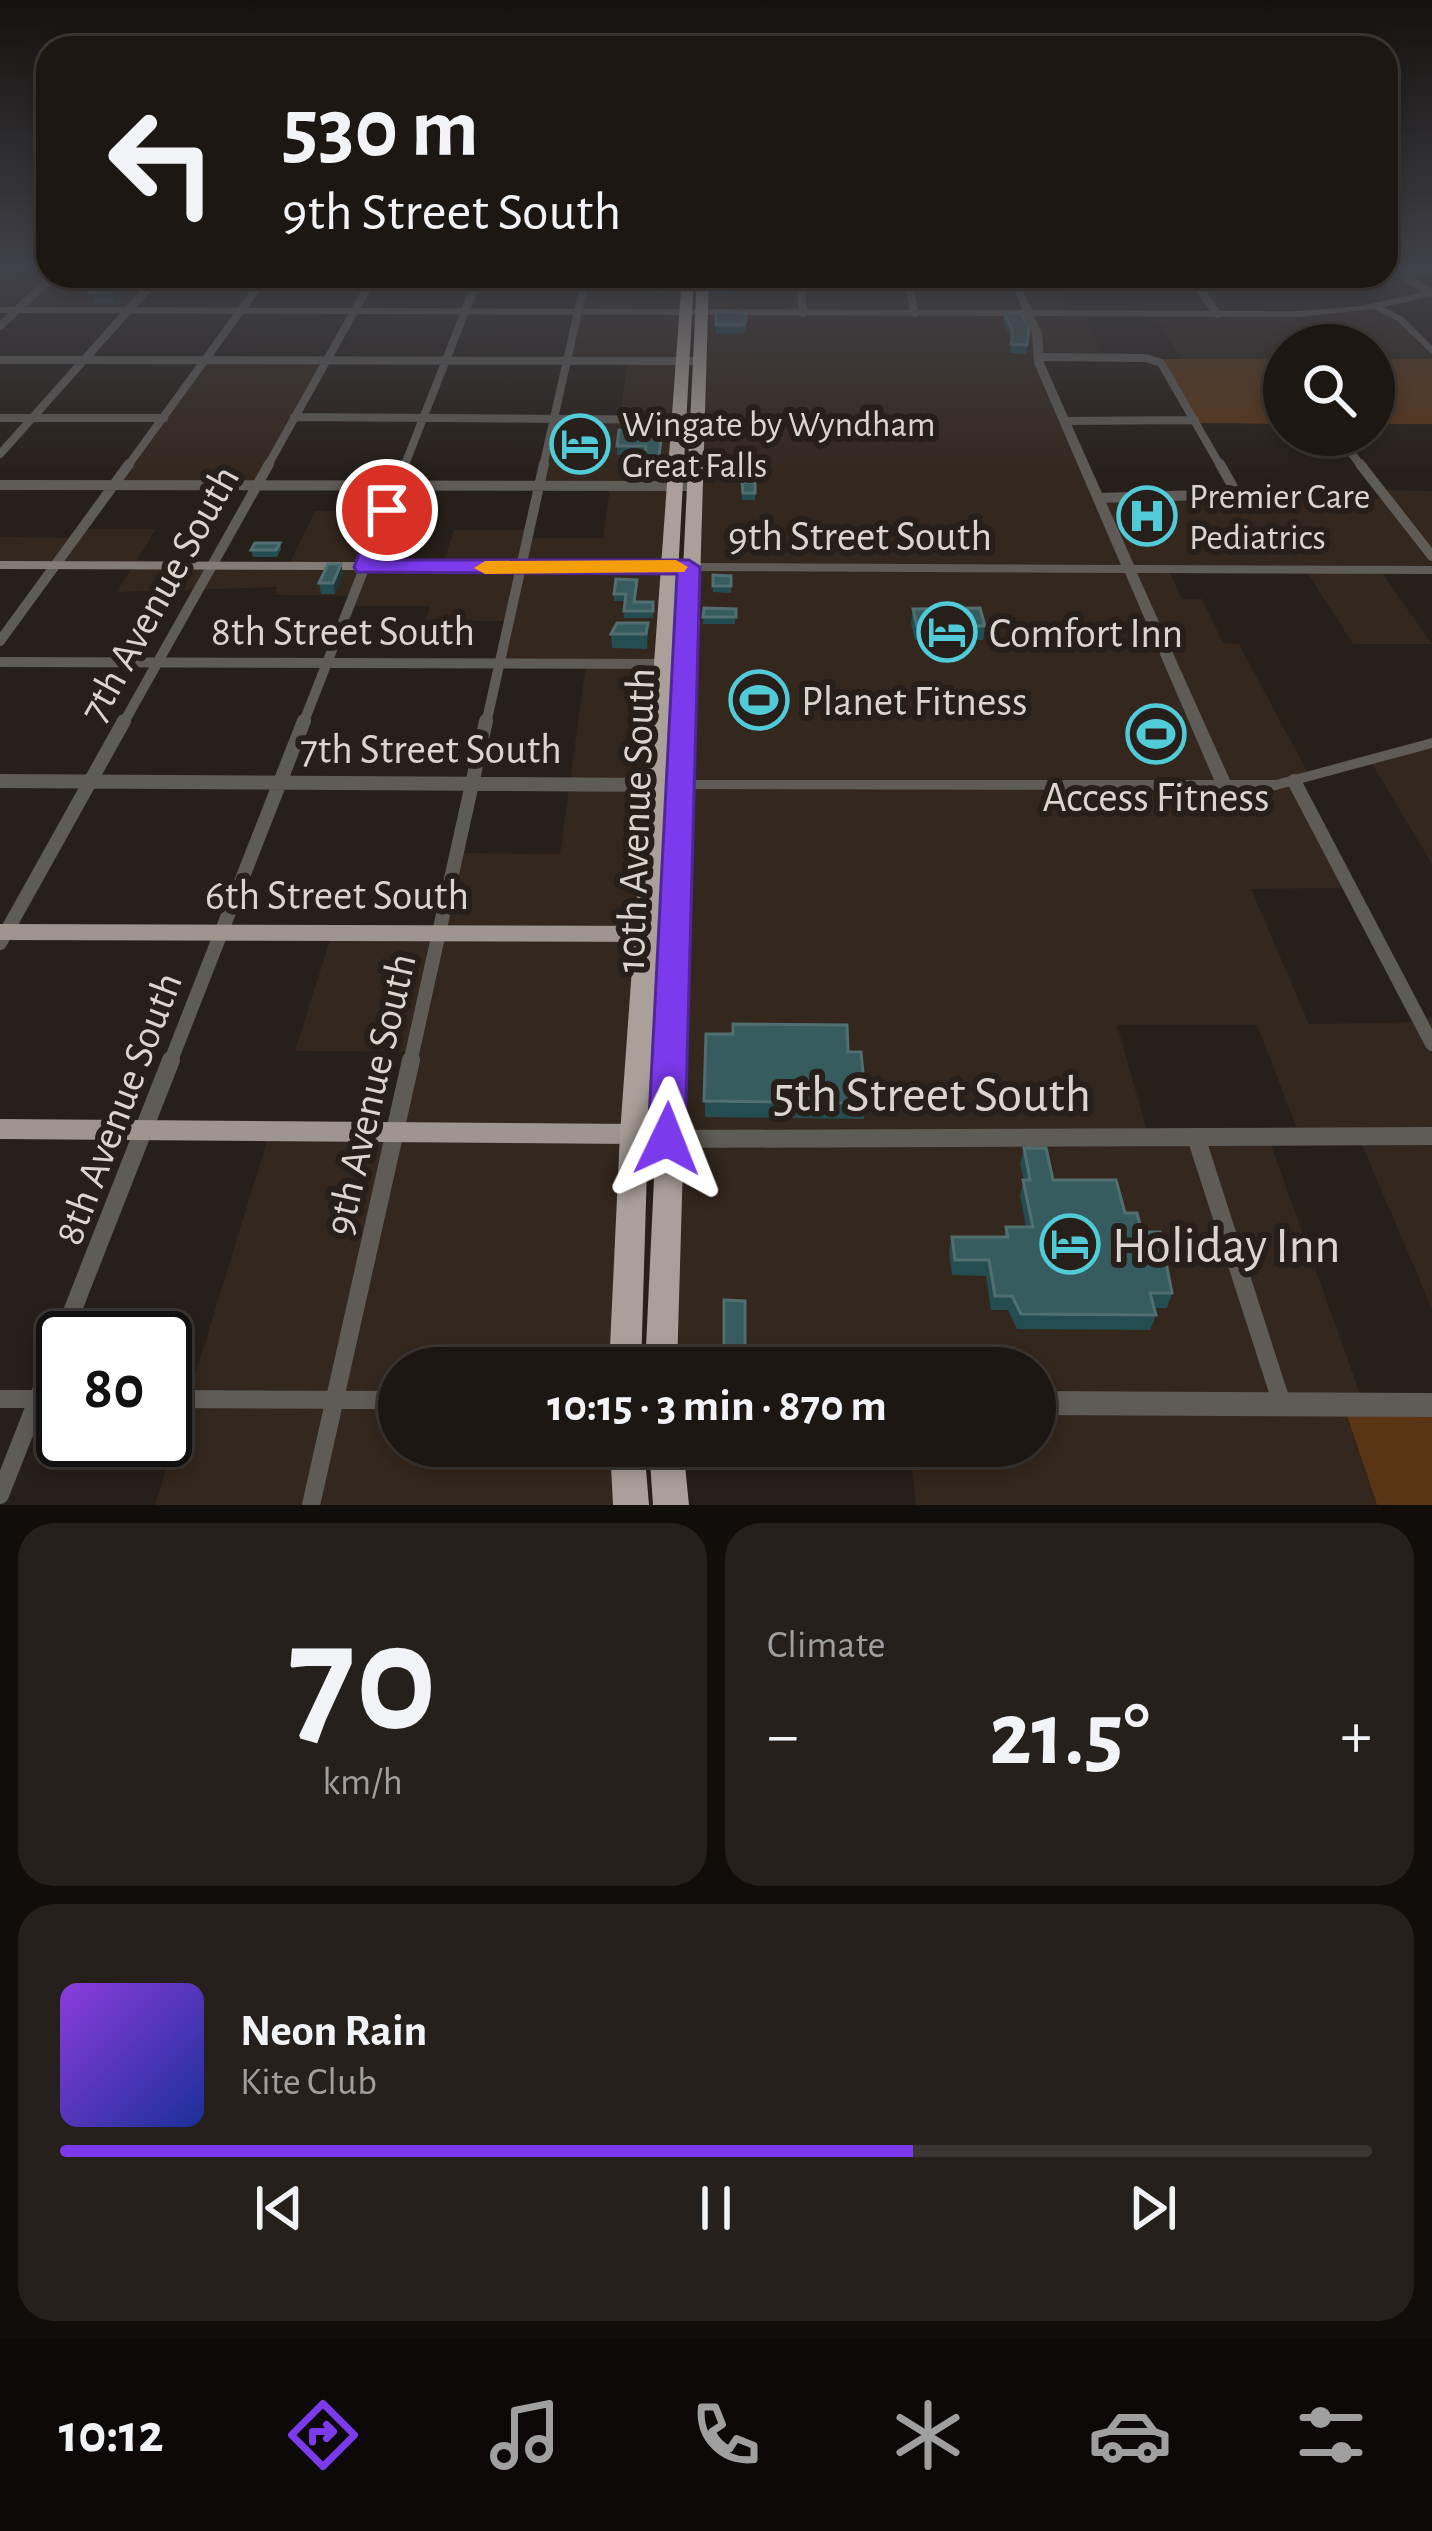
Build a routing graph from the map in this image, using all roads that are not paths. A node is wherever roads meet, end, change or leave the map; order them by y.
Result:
1 (103, 339) edge
2 (221, 339) edge
3 (338, 339) edge
4 (455, 339) edge
5 (572, 339) edge
6 (692, 339) edge
7 (1037, 339) edge
8 (1038, 357) junction
9 (0, 360) edge
10 (84, 360) junction
11 (206, 360) junction
12 (326, 361) junction
13 (447, 361) junction
14 (567, 361) junction
15 (691, 362) junction
16 (294, 417) junction
17 (0, 418) edge
18 (32, 418) junction
19 (164, 418) junction
20 (423, 418) junction
21 (554, 418) junction
22 (688, 420) junction
23 (1195, 420) junction
24 (1064, 421) junction
25 (0, 454) edge
26 (1354, 456) edge
27 (0, 484) edge
28 (116, 485) junction
29 (397, 485) junction
30 (256, 486) junction
31 (538, 486) junction
32 (684, 486) junction
33 (1098, 498) junction
34 (1432, 556) edge
35 (0, 565) edge
36 (55, 565) junction
37 (210, 566) junction
38 (365, 567) junction
39 (680, 567) junction
40 (521, 568) junction
41 (1130, 568) junction
42 (1432, 570) edge
43 (0, 641) edge
44 (0, 662) edge
45 (158, 663) junction
46 (327, 663) junction
47 (500, 663) junction
48 (665, 663) junction
49 (686, 664) junction
50 (1432, 743) edge
51 (0, 781) edge
52 (1294, 781) junction
53 (90, 782) junction
54 (280, 783) junction
55 (473, 783) junction
56 (669, 785) junction
57 (1225, 787) junction
58 (221, 932) junction
59 (439, 933) junction
60 (661, 934) junction
61 (2, 936) edge
62 (1432, 1044) edge
63 (144, 1128) junction
64 (0, 1129) edge
65 (395, 1130) junction
66 (634, 1134) junction
67 (1432, 1136) edge
68 (1196, 1137) junction
69 (667, 1139) junction
70 (72, 1311) edge
71 (626, 1347) edge
72 (664, 1347) edge
73 (0, 1399) edge
74 (36, 1399) edge
75 (192, 1400) edge
76 (334, 1400) junction
77 (378, 1400) edge
78 (1056, 1403) edge
79 (36, 1404) edge
80 (1282, 1404) junction
81 (1432, 1405) edge
82 (628, 1467) edge
83 (667, 1467) edge
84 (0, 1496) edge
85 (311, 1505) edge
86 (631, 1505) edge
87 (670, 1505) edge

1 - 10 street
2 - 11 street
3 - 12 street, 7th Avenue South
4 - 13 street, 8th Avenue South
5 - 14 street, 9th Avenue South
6 - 15 highway, 10th Avenue South
7 - 8 street
8 - 23 street
8 - 24 street
9 - 10 street
10 - 11 street
10 - 18 street
11 - 12 street
11 - 19 street
12 - 13 street
12 - 16 street, 7th Avenue South
13 - 14 street
13 - 20 street, 8th Avenue South
14 - 15 street
14 - 21 street, 9th Avenue South
15 - 22 highway, 10th Avenue South
16 - 20 street
16 - 30 street, 7th Avenue South
17 - 18 street
18 - 19 street
18 - 25 street
19 - 28 street
20 - 21 street
20 - 29 street, 8th Avenue South
21 - 22 street
21 - 31 street, 9th Avenue South
22 - 32 highway, 10th Avenue South
23 - 24 street
23 - 33 street
24 - 33 street
26 - 34 street
27 - 28 street
28 - 30 street
28 - 36 street
29 - 30 street
29 - 31 street
29 - 38 street, 8th Avenue South
30 - 37 street, 7th Avenue South
31 - 32 street
31 - 40 street, 9th Avenue South
32 - 39 highway, 10th Avenue South
33 - 41 street
35 - 36 main road, 9th Street South
36 - 37 main road, 9th Street South
36 - 43 street
37 - 38 main road, 9th Street South
37 - 45 street, 7th Avenue South
38 - 40 main road, 9th Street South
38 - 46 street, 8th Avenue South
39 - 40 main road, 9th Street South
39 - 41 street, 9th Street South
39 - 48 highway, 10th Avenue South
39 - 49 highway, 10th Avenue South
40 - 47 street, 9th Avenue South
41 - 42 street, 9th Street South
41 - 57 street
44 - 45 street, 8th Street South
45 - 46 street, 8th Street South
45 - 53 street, 7th Avenue South
46 - 47 street, 8th Street South
46 - 54 street, 8th Avenue South
47 - 48 street, 8th Street South
47 - 55 street, 9th Avenue South
48 - 49 street, 8th Street South
48 - 56 highway, 10th Avenue South
49 - 56 highway, 10th Avenue South
50 - 52 street, 7th Street South
51 - 53 street, 7th Street South
52 - 57 street, 7th Street South
52 - 62 street
53 - 54 street, 7th Street South
53 - 61 street, 7th Avenue South
54 - 55 street, 7th Street South
54 - 58 street, 8th Avenue South
55 - 56 street, 7th Street South
55 - 59 street, 9th Avenue South
56 - 57 street, 7th Street South
56 - 60 highway, 10th Avenue South
58 - 59 main road, 6th Street South
58 - 61 main road, 6th Street South
58 - 63 street, 8th Avenue South
59 - 60 main road, 6th Street South
59 - 65 street, 9th Avenue South
60 - 66 highway, 10th Avenue South
60 - 69 highway, 10th Avenue South
63 - 64 main road, 5th Street South
63 - 65 main road, 5th Street South
63 - 70 street, 8th Avenue South
65 - 66 main road, 5th Street South
65 - 76 street, 9th Avenue South
66 - 69 main road, 5th Street South
66 - 71 highway, 10th Avenue South
67 - 68 street, 5th Street South
68 - 69 street, 5th Street South
68 - 80 street
69 - 72 highway, 10th Avenue South
73 - 74 street
75 - 76 street
76 - 77 street
76 - 85 street, 9th Avenue South
78 - 80 street
79 - 84 street, 8th Avenue South
80 - 81 street
82 - 86 highway
83 - 87 highway

